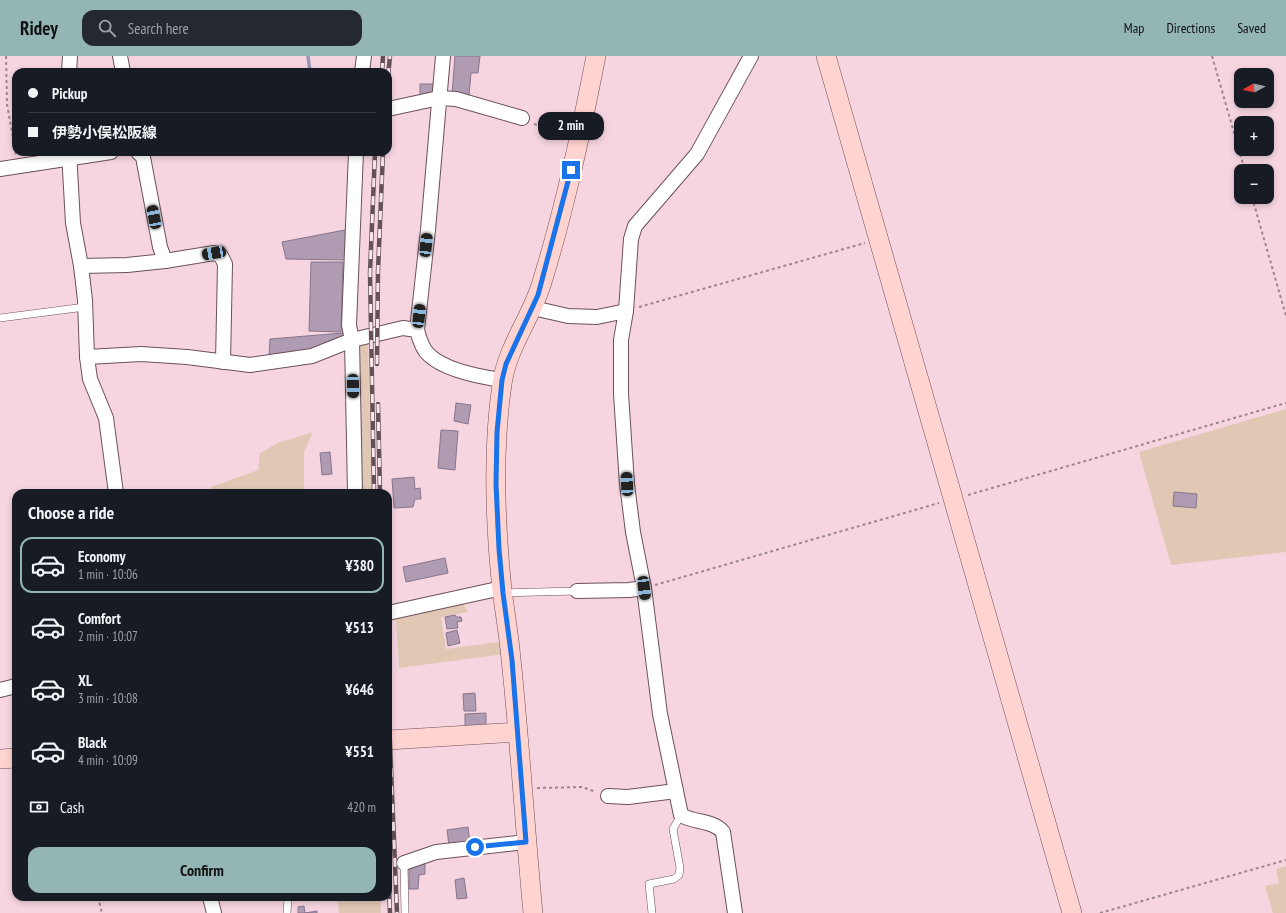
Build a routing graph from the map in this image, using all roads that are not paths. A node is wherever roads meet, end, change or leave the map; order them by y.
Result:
1 (70, 56) edge
2 (120, 56) edge
3 (364, 56) edge
4 (443, 56) edge
5 (596, 56) edge
6 (751, 56) edge
7 (826, 56) edge
8 (69, 68) edge
9 (122, 68) edge
10 (362, 68) edge
11 (439, 98) junction
12 (392, 108) edge
13 (522, 118) road end
14 (64, 156) edge
15 (69, 156) edge
16 (142, 156) edge
17 (356, 156) edge
18 (0, 169) edge
19 (165, 261) junction
20 (81, 266) junction
21 (85, 307) junction
22 (533, 308) junction
23 (626, 311) junction
24 (0, 318) edge
25 (417, 330) junction
26 (352, 340) junction
27 (87, 357) junction
28 (223, 362) junction
29 (502, 380) junction
30 (115, 489) edge
31 (355, 489) edge
32 (644, 588) junction
33 (503, 590) junction
34 (577, 591) joint
35 (392, 612) edge
36 (12, 687) edge
37 (0, 690) edge
38 (517, 732) junction
39 (392, 740) edge
40 (12, 758) edge
41 (0, 759) edge
42 (676, 791) junction
43 (608, 796) road end
44 (681, 815) junction
45 (526, 842) junction
46 (404, 863) joint
47 (211, 901) edge
48 (288, 901) edge
49 (214, 913) edge
50 (287, 913) edge
51 (405, 913) edge
52 (533, 913) edge
53 (652, 913) edge
54 (735, 913) edge
55 (1072, 913) edge

1 - 8 street
2 - 9 street
3 - 10 street
4 - 11 street
5 - 22 street
6 - 23 street
7 - 55 street
11 - 12 street
11 - 13 street
11 - 25 street
14 - 18 street
15 - 20 street
16 - 19 street
17 - 26 street
19 - 20 street
19 - 28 street
20 - 21 street
21 - 24 lane
21 - 27 street
22 - 23 street
22 - 29 street
23 - 32 street
25 - 26 street
25 - 29 street
26 - 28 street
26 - 31 street
27 - 28 street
27 - 30 street
29 - 33 street
32 - 34 street
32 - 42 street
33 - 34 lane
33 - 35 street
33 - 38 street
36 - 37 street
38 - 39 street
38 - 45 street
40 - 41 street
42 - 43 street
42 - 44 street
44 - 53 lane
44 - 54 street
45 - 46 street
45 - 52 street
46 - 51 lane
47 - 49 street
48 - 50 lane

